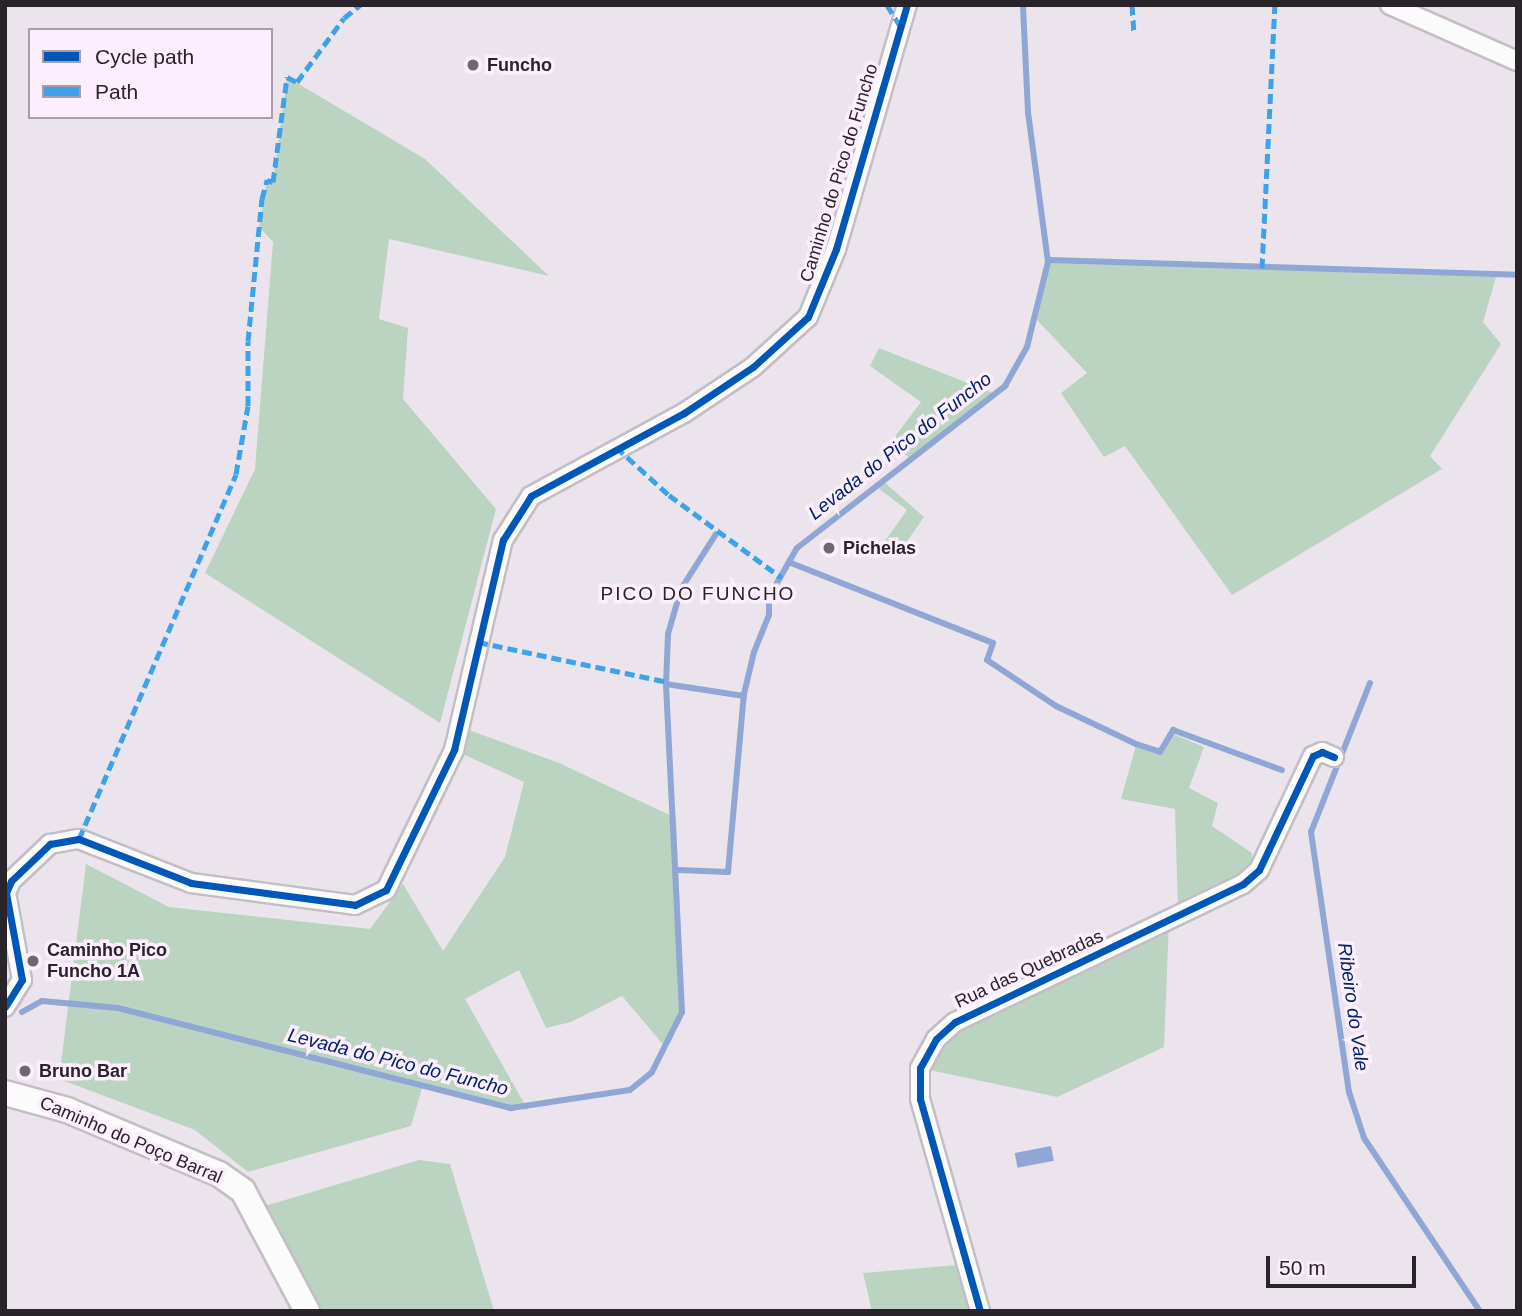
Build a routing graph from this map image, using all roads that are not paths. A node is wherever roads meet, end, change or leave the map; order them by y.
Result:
1 (907, 5) edge
2 (1390, 5) edge
3 (1517, 61) edge
4 (1334, 757) dead end
5 (5, 1007) edge
6 (5, 1093) edge
7 (307, 1311) edge
8 (980, 1311) edge

1 - 5 street, Caminho do Pico do Funcho
2 - 3 street
4 - 8 street, Rua das Quebradas
6 - 7 street, Caminho do Poço Barral

